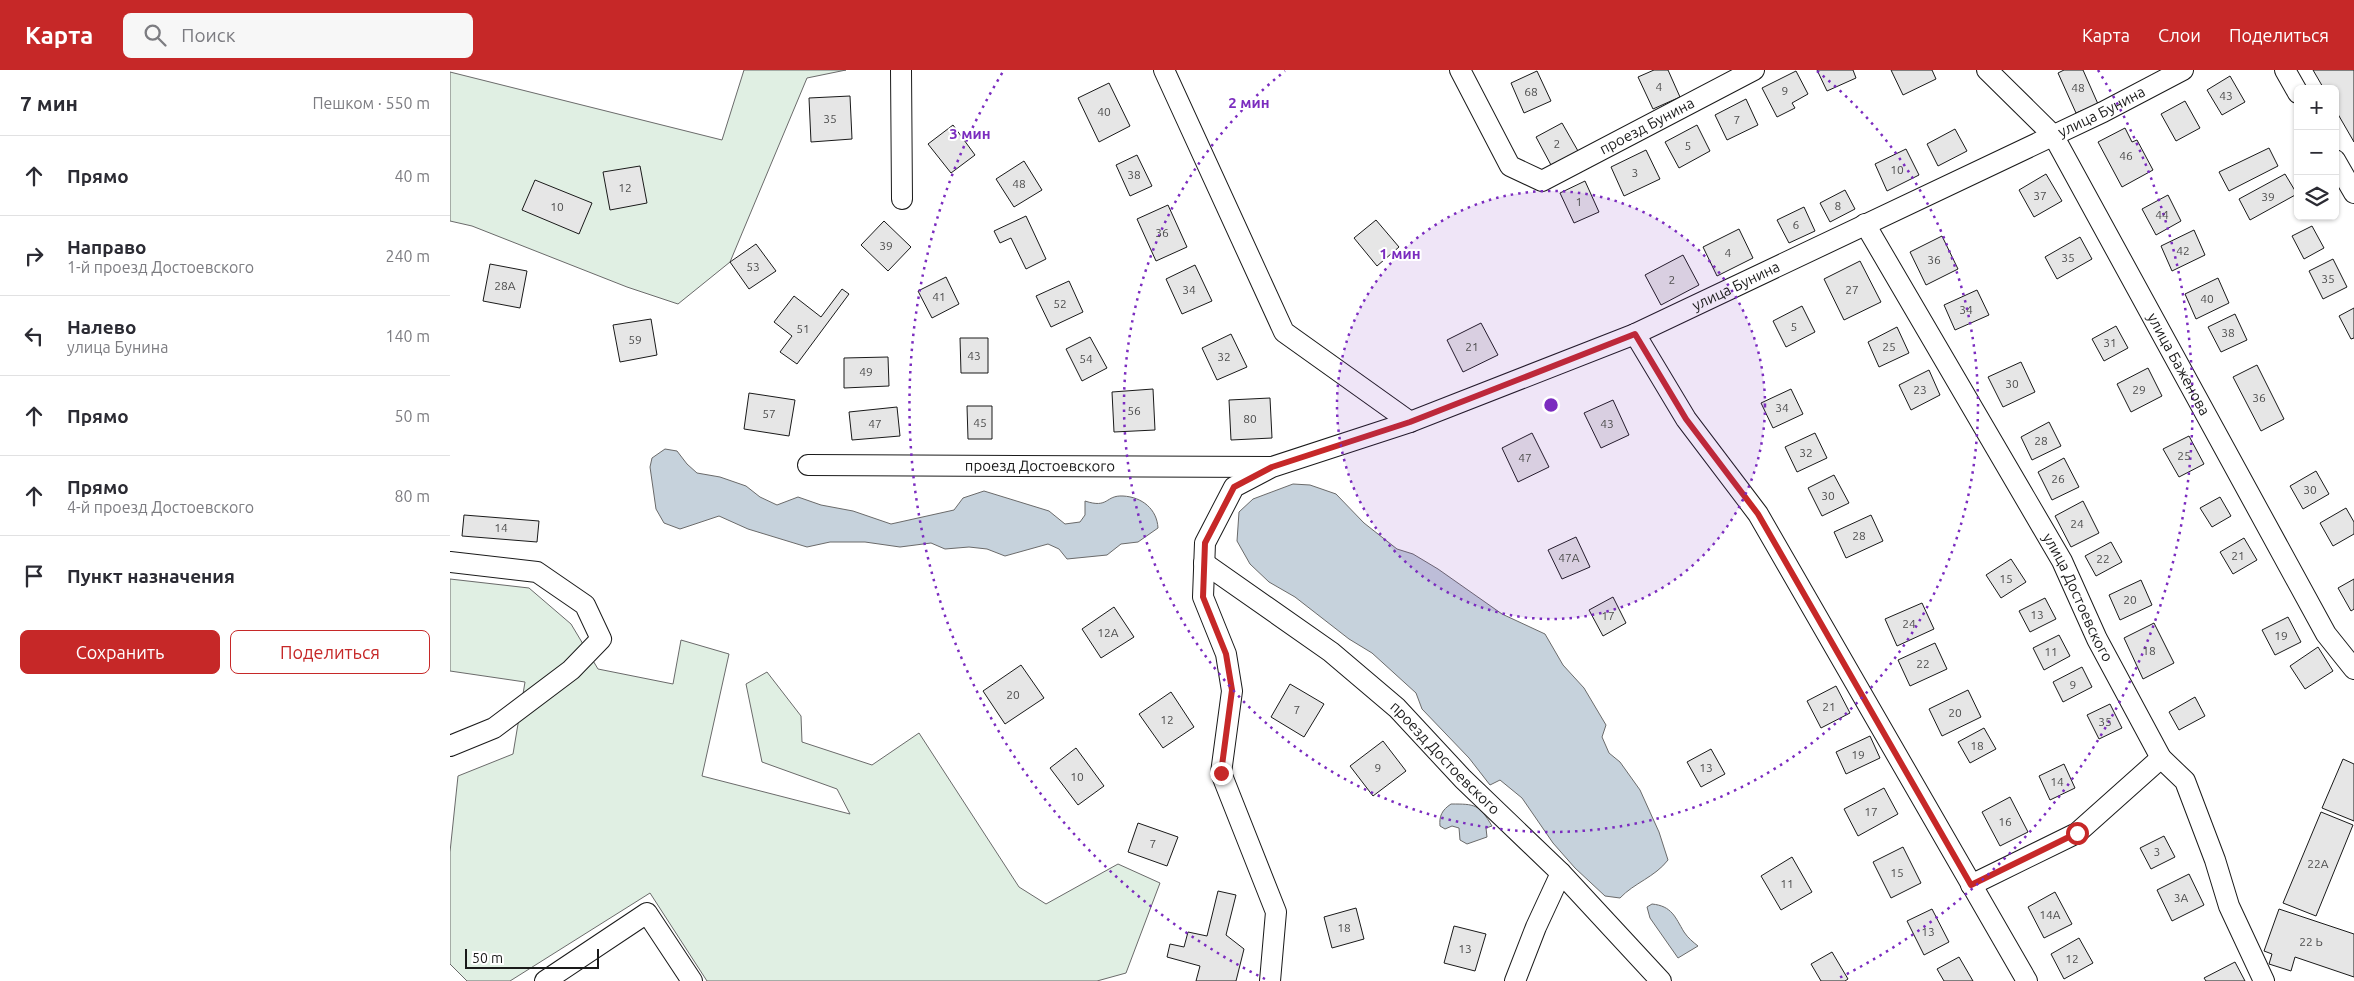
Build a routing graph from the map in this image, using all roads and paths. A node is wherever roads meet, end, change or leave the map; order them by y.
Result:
1 (900, 70) edge
2 (1164, 70) edge
3 (1460, 70) edge
4 (1754, 70) edge
5 (1988, 70) edge
6 (2183, 70) edge
7 (2285, 70) edge
8 (1721, 78) edge
9 (2294, 86) edge
10 (2053, 135) junction
11 (2339, 167) edge
12 (2354, 193) edge
13 (902, 198) dead end
14 (1865, 224) junction
15 (1635, 334) junction
16 (1410, 422) junction
17 (808, 465) dead end
18 (1272, 467) junction
19 (450, 562) edge
20 (1204, 563) junction
21 (2354, 669) edge
22 (450, 746) edge
23 (2161, 758) junction
24 (1561, 874) junction
25 (1971, 885) junction
26 (545, 981) edge
27 (692, 981) edge
28 (1270, 981) edge
29 (1515, 981) edge
30 (1661, 981) edge
31 (2027, 981) edge
32 (2264, 981) edge

1 - 13 street
2 - 16 street
3 - 8 street, проезд Бунина
4 - 8 street, проезд Бунина
5 - 10 street, улица Баженова
6 - 10 street, улица Бунина
7 - 9 street
10 - 14 street, улица Бунина
10 - 21 street, улица Баженова
11 - 12 street
14 - 15 street, улица Бунина
14 - 23 street, улица Достоевского
15 - 16 street, улица Бунина
15 - 25 street
16 - 18 street, улица Бунина
17 - 18 street, проезд Достоевского
18 - 20 street
19 - 22 street
20 - 24 street, проезд Достоевского
20 - 28 street
23 - 25 street
23 - 32 street, улица Достоевского
24 - 29 street
24 - 30 street, проезд Достоевского
25 - 31 street
26 - 27 street

